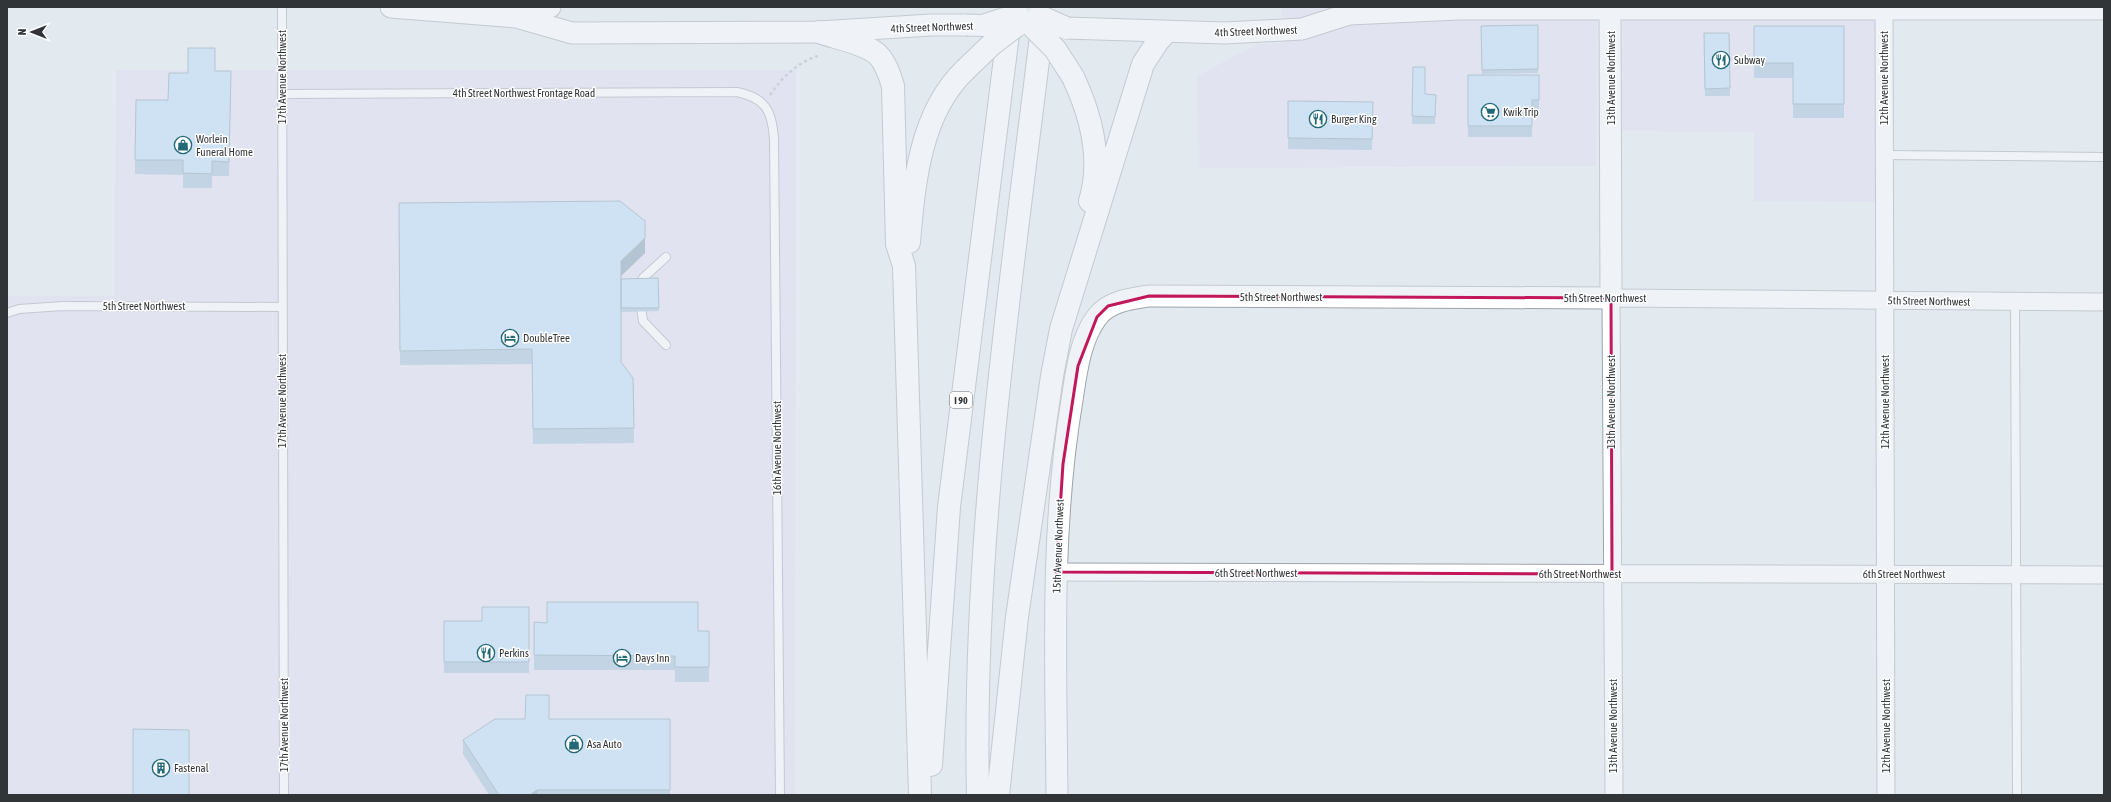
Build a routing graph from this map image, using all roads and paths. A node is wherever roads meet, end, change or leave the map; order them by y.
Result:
1 (282, 7) edge
2 (391, 7) edge
3 (550, 7) edge
4 (1058, 7) edge
5 (1325, 7) edge
6 (1610, 8) junction
7 (1884, 8) junction
8 (1987, 8) edge
9 (2104, 9) edge
10 (1025, 14) edge
11 (1349, 14) junction
12 (516, 17) junction
13 (976, 25) joint
14 (1066, 28) joint
15 (819, 32) junction
16 (1166, 32) junction
17 (282, 94) junction
18 (764, 104) joint
19 (1884, 155) junction
20 (2104, 157) edge
21 (666, 256) dead end
22 (904, 266) junction
23 (1078, 275) junction
24 (1611, 298) junction
25 (1885, 300) junction
26 (2015, 302) junction
27 (2104, 302) edge
28 (1108, 306) joint
29 (282, 307) junction
30 (7, 313) edge
31 (666, 345) dead end
32 (1056, 572) junction
33 (1612, 574) junction
34 (1885, 574) junction
35 (2017, 575) junction
36 (2104, 575) edge
37 (284, 795) edge
38 (780, 795) edge
39 (920, 795) edge
40 (929, 795) edge
41 (978, 795) edge
42 (998, 795) edge
43 (1057, 795) edge
44 (1614, 795) edge
45 (1886, 795) edge
46 (2017, 795) edge

1 - 17 lane, 17th Avenue Northwest
2 - 12 street, 4th Street Northwest
3 - 12 street, 4th Street Northwest
4 - 10 highway
5 - 11 street, 4th Street Northwest
6 - 7 street, 4th Street Northwest
6 - 11 street, 4th Street Northwest
6 - 24 street, 13th Avenue Northwest
7 - 8 street, 4th Street Northwest
7 - 19 street, 12th Avenue Northwest
8 - 9 street, 4th Street Northwest
10 - 13 highway, bridge
10 - 14 highway, bridge
10 - 22 highway, bridge
10 - 23 highway, bridge
10 - 40 highway, I 90
10 - 41 highway
11 - 16 street, 4th Street Northwest
12 - 15 street, 4th Street Northwest
13 - 15 street, 4th Street Northwest
14 - 16 street, 4th Street Northwest
15 - 22 highway
16 - 23 highway
17 - 18 lane, 4th Street Northwest Frontage Road
17 - 29 lane, 17th Avenue Northwest
18 - 38 lane, 16th Avenue Northwest
19 - 20 lane
19 - 25 street, 12th Avenue Northwest
21 - 31 lane
22 - 39 highway
23 - 42 highway
24 - 25 street, 5th Street Northwest
24 - 28 street, 5th Street Northwest
24 - 33 street, 13th Avenue Northwest
25 - 26 street, 5th Street Northwest
25 - 34 street, 12th Avenue Northwest
26 - 27 street, 5th Street Northwest
26 - 35 lane
28 - 32 street, 15th Avenue Northwest
29 - 30 lane, 5th Street Northwest
29 - 37 lane, 17th Avenue Northwest
32 - 33 street, 6th Street Northwest
32 - 43 street, 15th Avenue Northwest
33 - 34 street, 6th Street Northwest
33 - 44 street, 13th Avenue Northwest
34 - 35 street, 6th Street Northwest
34 - 45 street, 12th Avenue Northwest
35 - 36 street, 6th Street Northwest
35 - 46 lane

